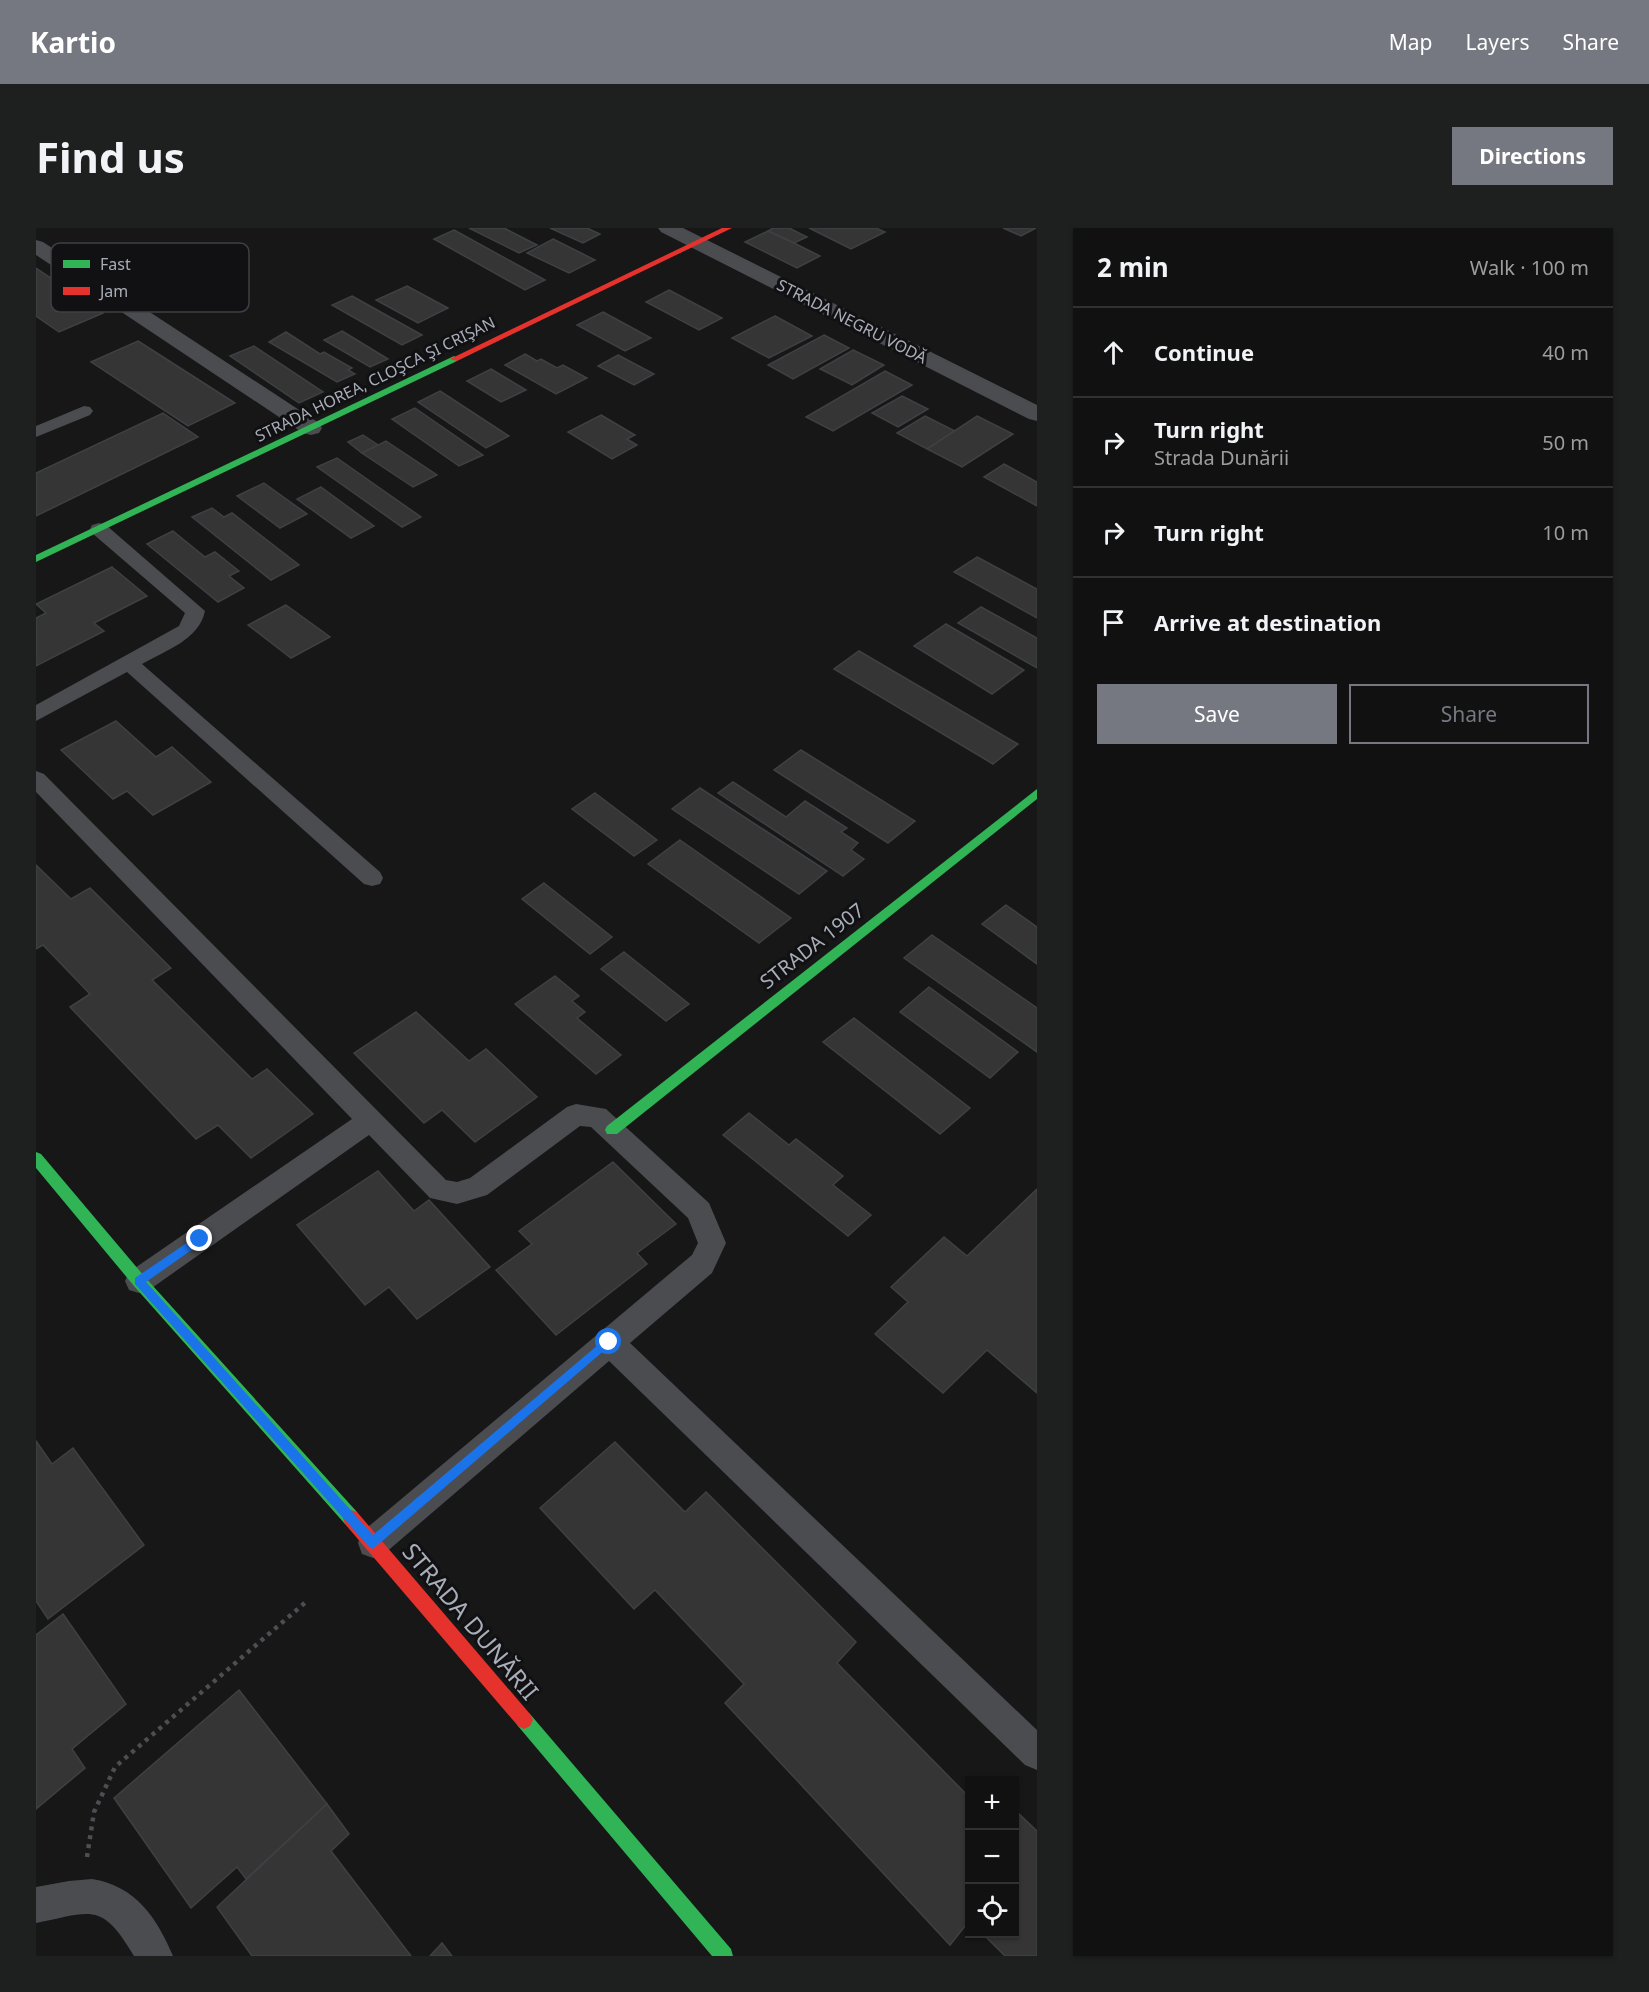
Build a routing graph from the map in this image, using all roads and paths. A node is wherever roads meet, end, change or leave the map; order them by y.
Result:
1 (668, 228) edge
2 (728, 228) edge
3 (697, 243) junction
4 (36, 246) edge
5 (51, 256) edge
6 (136, 312) edge
7 (84, 411) dead end
8 (1037, 414) edge
9 (311, 428) junction
10 (36, 432) edge
11 (99, 529) junction
12 (36, 559) edge
13 (129, 663) junction
14 (36, 714) edge
15 (36, 778) edge
16 (1037, 793) edge
17 (372, 878) dead end
18 (369, 1121) junction
19 (612, 1130) junction
20 (36, 1158) edge
21 (139, 1281) junction
22 (609, 1342) junction
23 (373, 1543) junction
24 (307, 1601) dead end
25 (1037, 1754) edge
26 (81, 1896) junction
27 (36, 1905) edge
28 (155, 1956) edge
29 (724, 1956) edge

1 - 3 street, STRADA NEGRU VODĂ
2 - 3 street, STRADA HOREA, CLOŞCA ŞI CRIŞAN
3 - 8 street, STRADA NEGRU VODĂ
3 - 9 street, STRADA HOREA, CLOŞCA ŞI CRIŞAN
4 - 5 street
6 - 9 street
7 - 10 lane
9 - 11 street, STRADA HOREA, CLOŞCA ŞI CRIŞAN
11 - 12 street, STRADA HOREA, CLOŞCA ŞI CRIŞAN
11 - 13 lane
13 - 14 lane
13 - 17 lane
15 - 18 lane
16 - 19 street, STRADA 1907
18 - 19 lane
18 - 21 lane
19 - 22 lane
20 - 21 street, STRADA DUNĂRII
21 - 23 street, STRADA DUNĂRII
22 - 23 lane
22 - 25 lane
23 - 29 street, STRADA DUNĂRII
24 - 26 path
26 - 27 lane
26 - 28 lane

